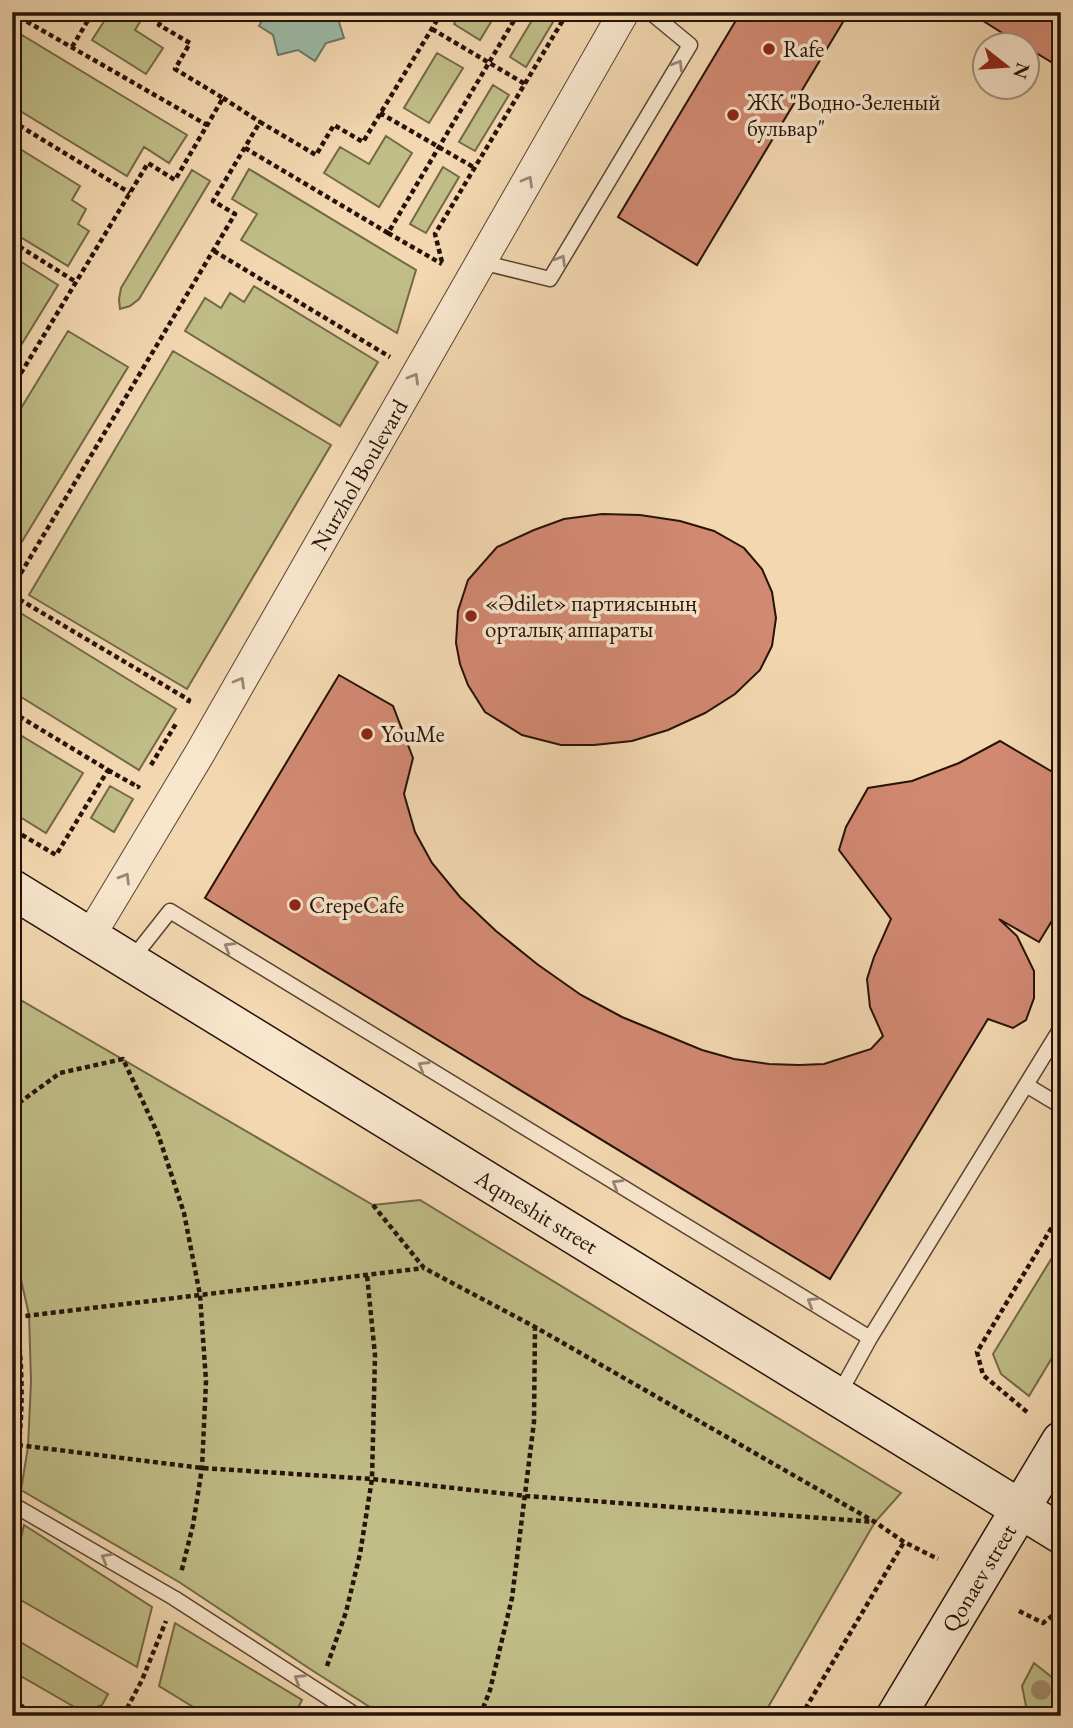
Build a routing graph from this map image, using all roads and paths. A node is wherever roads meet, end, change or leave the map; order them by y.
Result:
1 (93, 12) edge
2 (167, 12) edge
3 (442, 12) edge
4 (519, 12) edge
5 (578, 12) edge
6 (624, 12) edge
7 (650, 12) edge
8 (12, 13) edge
9 (432, 29) junction
10 (72, 47) junction
11 (489, 63) junction
12 (525, 84) junction
13 (223, 98) junction
14 (380, 113) junction
15 (12, 121) edge
16 (260, 122) junction
17 (206, 125) junction
18 (245, 148) junction
19 (439, 148) junction
20 (475, 168) junction
21 (130, 193) junction
22 (388, 233) junction
23 (12, 242) edge
24 (214, 251) junction
25 (481, 262) junction
26 (442, 264) junction
27 (436, 275) dead end
28 (76, 282) junction
29 (392, 358) dead end
30 (12, 388) edge
31 (12, 588) edge
32 (12, 595) edge
33 (12, 712) edge
34 (151, 766) dead end
35 (108, 770) junction
36 (144, 776) dead end
37 (12, 829) edge
38 (12, 889) edge
39 (90, 936) junction
40 (130, 961) junction
41 (1061, 1028) edge
42 (1026, 1085) junction
43 (1061, 1105) edge
44 (12, 1108) edge
45 (373, 1205) dead end
46 (1061, 1212) edge
47 (424, 1268) junction
48 (367, 1275) junction
49 (12, 1288) edge
50 (200, 1295) junction
51 (17, 1317) junction
52 (535, 1327) junction
53 (870, 1338) junction
54 (837, 1397) junction
55 (1027, 1412) dead end
56 (1061, 1441) edge
57 (18, 1446) junction
58 (202, 1468) junction
59 (372, 1479) junction
60 (12, 1486) edge
61 (526, 1496) junction
62 (12, 1504) edge
63 (1019, 1508) junction
64 (876, 1522) junction
65 (1061, 1534) edge
66 (904, 1542) junction
67 (939, 1559) dead end
68 (174, 1598) junction
69 (1061, 1609) edge
70 (1019, 1611) dead end
71 (315, 1690) junction
72 (12, 1700) edge
73 (38, 1716) edge
74 (123, 1716) edge
75 (356, 1716) edge
76 (480, 1716) edge
77 (801, 1716) edge
78 (896, 1716) edge

1 - 10 path
2 - 13 path
3 - 9 path
4 - 11 path
5 - 12 path
25 -> 6 street, Nurzhol Boulevard
25 -> 7 lane
8 - 10 path
9 - 11 path
9 - 14 path
10 - 17 path
11 - 12 path
11 - 19 path
12 - 20 path
13 - 16 path
13 - 17 path
14 - 16 path
14 - 19 path
15 - 21 path
16 - 18 path
17 - 21 path
18 - 22 path
18 - 24 path
19 - 20 path
19 - 22 path
20 - 26 path
21 - 28 path
22 - 26 path
23 - 28 path
24 - 29 path
24 - 31 path
39 -> 25 street, Nurzhol Boulevard
26 - 27 path
28 - 30 path
32 - 34 path
33 - 35 path
35 - 36 path
35 - 37 path
38 - 39 main road, Aqmeshit street
39 - 40 main road, Aqmeshit street
53 -> 40 lane
40 - 54 main road, Aqmeshit street
41 - 42 lane
42 - 43 lane
42 - 53 lane
44 - 50 path
45 - 47 path
46 - 55 path
47 - 48 path
47 - 52 path
48 - 50 path
48 - 59 path
49 - 51 path
50 - 51 path
50 - 58 path
51 - 57 path
52 - 61 path
52 - 64 path
53 - 54 lane
54 - 63 main road, Aqmeshit street
56 - 63 main road, Qonaev street
57 - 58 path
57 - 60 path
58 - 59 path
58 - 68 path
59 - 61 path
59 - 71 path
61 - 64 path
61 - 76 path
68 -> 62 lane
63 - 65 main road, Aqmeshit street
63 - 78 main road, Qonaev street
64 - 66 path
66 - 67 path
66 - 77 path
71 -> 68 lane
68 - 74 path
69 - 70 path
71 - 75 lane
72 - 73 path

